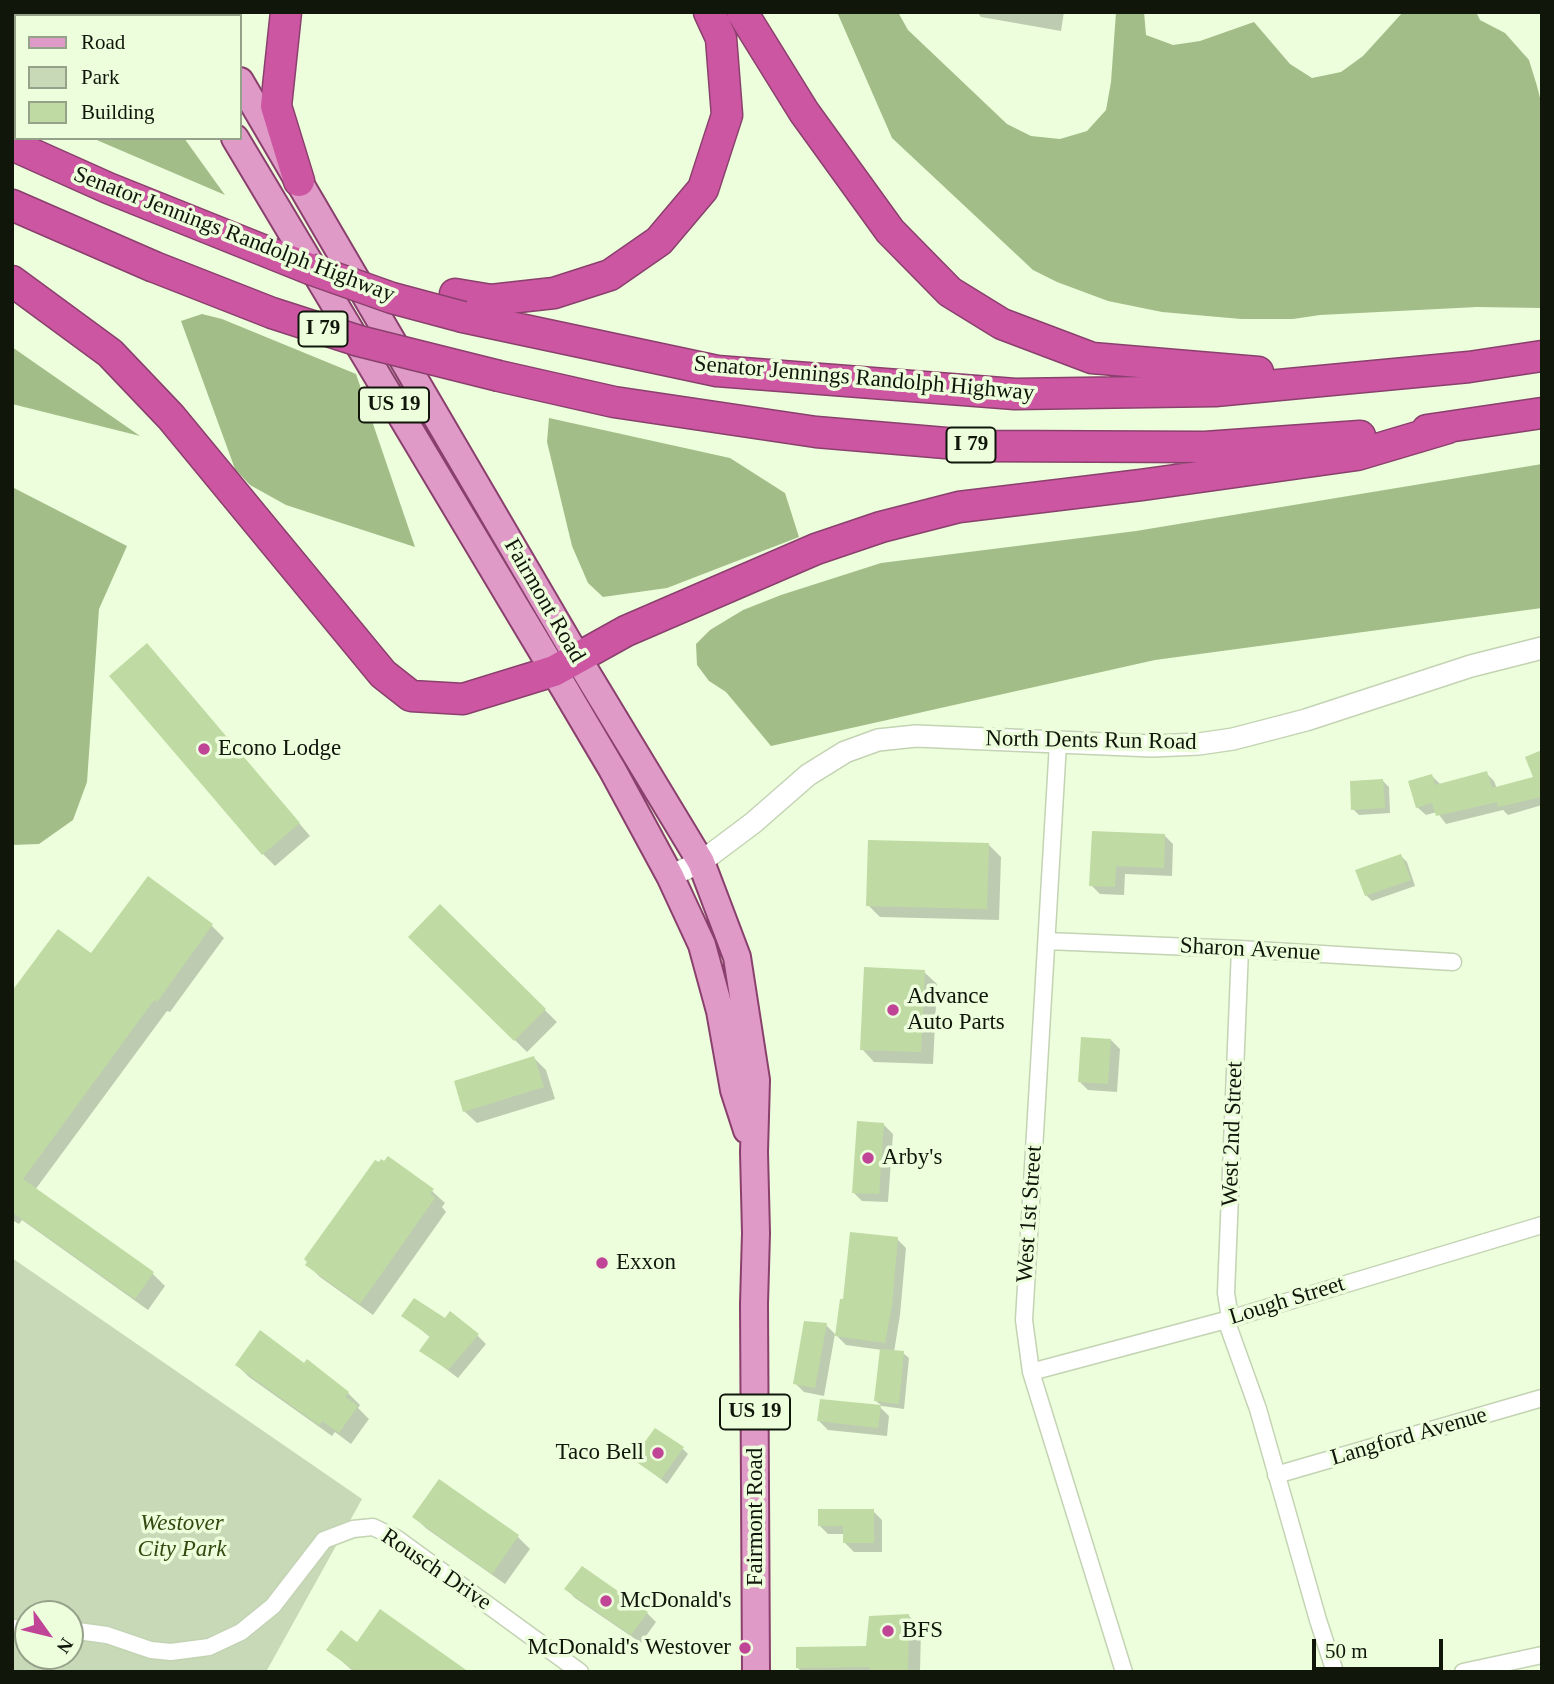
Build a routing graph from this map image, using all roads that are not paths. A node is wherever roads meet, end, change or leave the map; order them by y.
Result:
1 (286, 12) edge
2 (709, 12) edge
3 (741, 12) edge
4 (242, 84) edge
5 (236, 140) edge
6 (12, 145) edge
7 (299, 181) junction
8 (12, 205) edge
9 (12, 281) edge
10 (459, 306) junction
11 (1542, 356) edge
12 (1374, 376) junction
13 (1542, 413) edge
14 (1448, 428) junction
15 (1542, 648) edge
16 (566, 664) junction
17 (1058, 743) junction
18 (701, 862) junction
19 (670, 876) junction
20 (1047, 941) junction
21 (1240, 949) junction
22 (1453, 962) dead end
23 (754, 1152) junction
24 (1542, 1224) edge
25 (1228, 1319) junction
26 (1031, 1372) junction
27 (1542, 1398) edge
28 (1276, 1475) junction
29 (84, 1632) edge
30 (1542, 1654) edge
31 (580, 1672) edge
32 (756, 1672) edge
33 (1124, 1672) edge
34 (1335, 1672) edge
35 (1463, 1672) edge

1 - 7 highway
2 - 10 highway
3 - 12 highway
4 - 7 main road, Fairmont Road / US 19
5 - 16 main road, Fairmont Road / US 19
6 - 10 highway, Senator Jennings Randolph Highway, bridge
7 - 16 main road, Fairmont Road / US 19
8 - 14 highway, I 79, bridge
9 - 16 highway
10 - 12 highway, Senator Jennings Randolph Highway
11 - 12 highway, Senator Jennings Randolph Highway
13 - 14 highway, I 79
14 - 16 highway
15 - 17 street, North Dents Run Road
16 - 18 main road, Fairmont Road / US 19
16 - 19 main road, Fairmont Road / US 19
17 - 18 street, North Dents Run Road
17 - 20 street, West 1st Street
18 - 19 street, North Dents Run Road
18 - 23 main road, Fairmont Road / US 19
19 - 23 main road, Fairmont Road / US 19
20 - 21 street, Sharon Avenue
20 - 26 street, West 1st Street
21 - 22 street, Sharon Avenue
21 - 25 street, West 2nd Street
23 - 32 main road, Fairmont Road / US 19
24 - 25 street, Lough Street
25 - 26 street, Lough Street
25 - 28 street, West 2nd Street
26 - 33 street, West 1st Street
27 - 28 street, Langford Avenue
28 - 34 street, West 2nd Street
29 - 31 street, Rousch Drive
30 - 35 street

